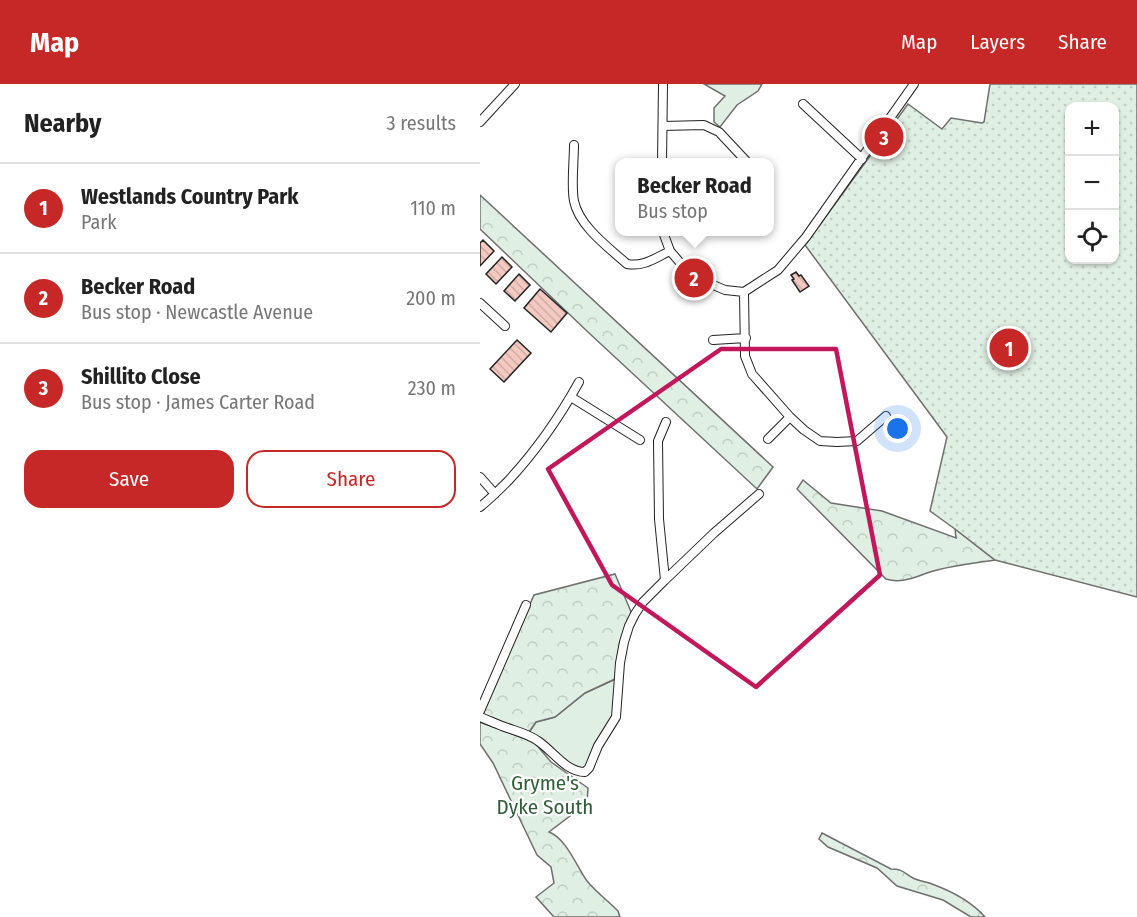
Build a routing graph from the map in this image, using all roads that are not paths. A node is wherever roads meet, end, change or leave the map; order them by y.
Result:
1 (515, 84) edge
2 (663, 84) edge
3 (909, 86) edge
4 (803, 104) dead end
5 (480, 122) edge
6 (663, 126) junction
7 (574, 145) dead end
8 (662, 158) edge
9 (744, 158) edge
10 (862, 159) junction
11 (665, 236) edge
12 (670, 251) junction
13 (744, 292) junction
14 (480, 303) edge
15 (505, 326) dead end
16 (746, 338) junction
17 (713, 340) dead end
18 (579, 382) dead end
19 (571, 397) junction
20 (886, 416) dead end
21 (790, 417) junction
22 (666, 422) dead end
23 (768, 439) dead end
24 (640, 440) dead end
25 (480, 477) edge
26 (495, 494) junction
27 (759, 494) dead end
28 (480, 507) edge
29 (665, 580) junction
30 (526, 605) dead end
31 (480, 711) edge
32 (480, 717) edge

1 - 5 street
2 - 6 street
3 - 10 street
4 - 10 street
6 - 8 street
6 - 9 street
7 - 12 street
10 - 13 street
11 - 12 street
12 - 13 street
13 - 16 street
14 - 15 street
16 - 17 street
16 - 21 street
18 - 19 street
19 - 24 street
19 - 26 street
20 - 21 street
21 - 23 street
22 - 29 street
25 - 26 street
26 - 28 street
27 - 29 street
29 - 32 street
30 - 31 street

